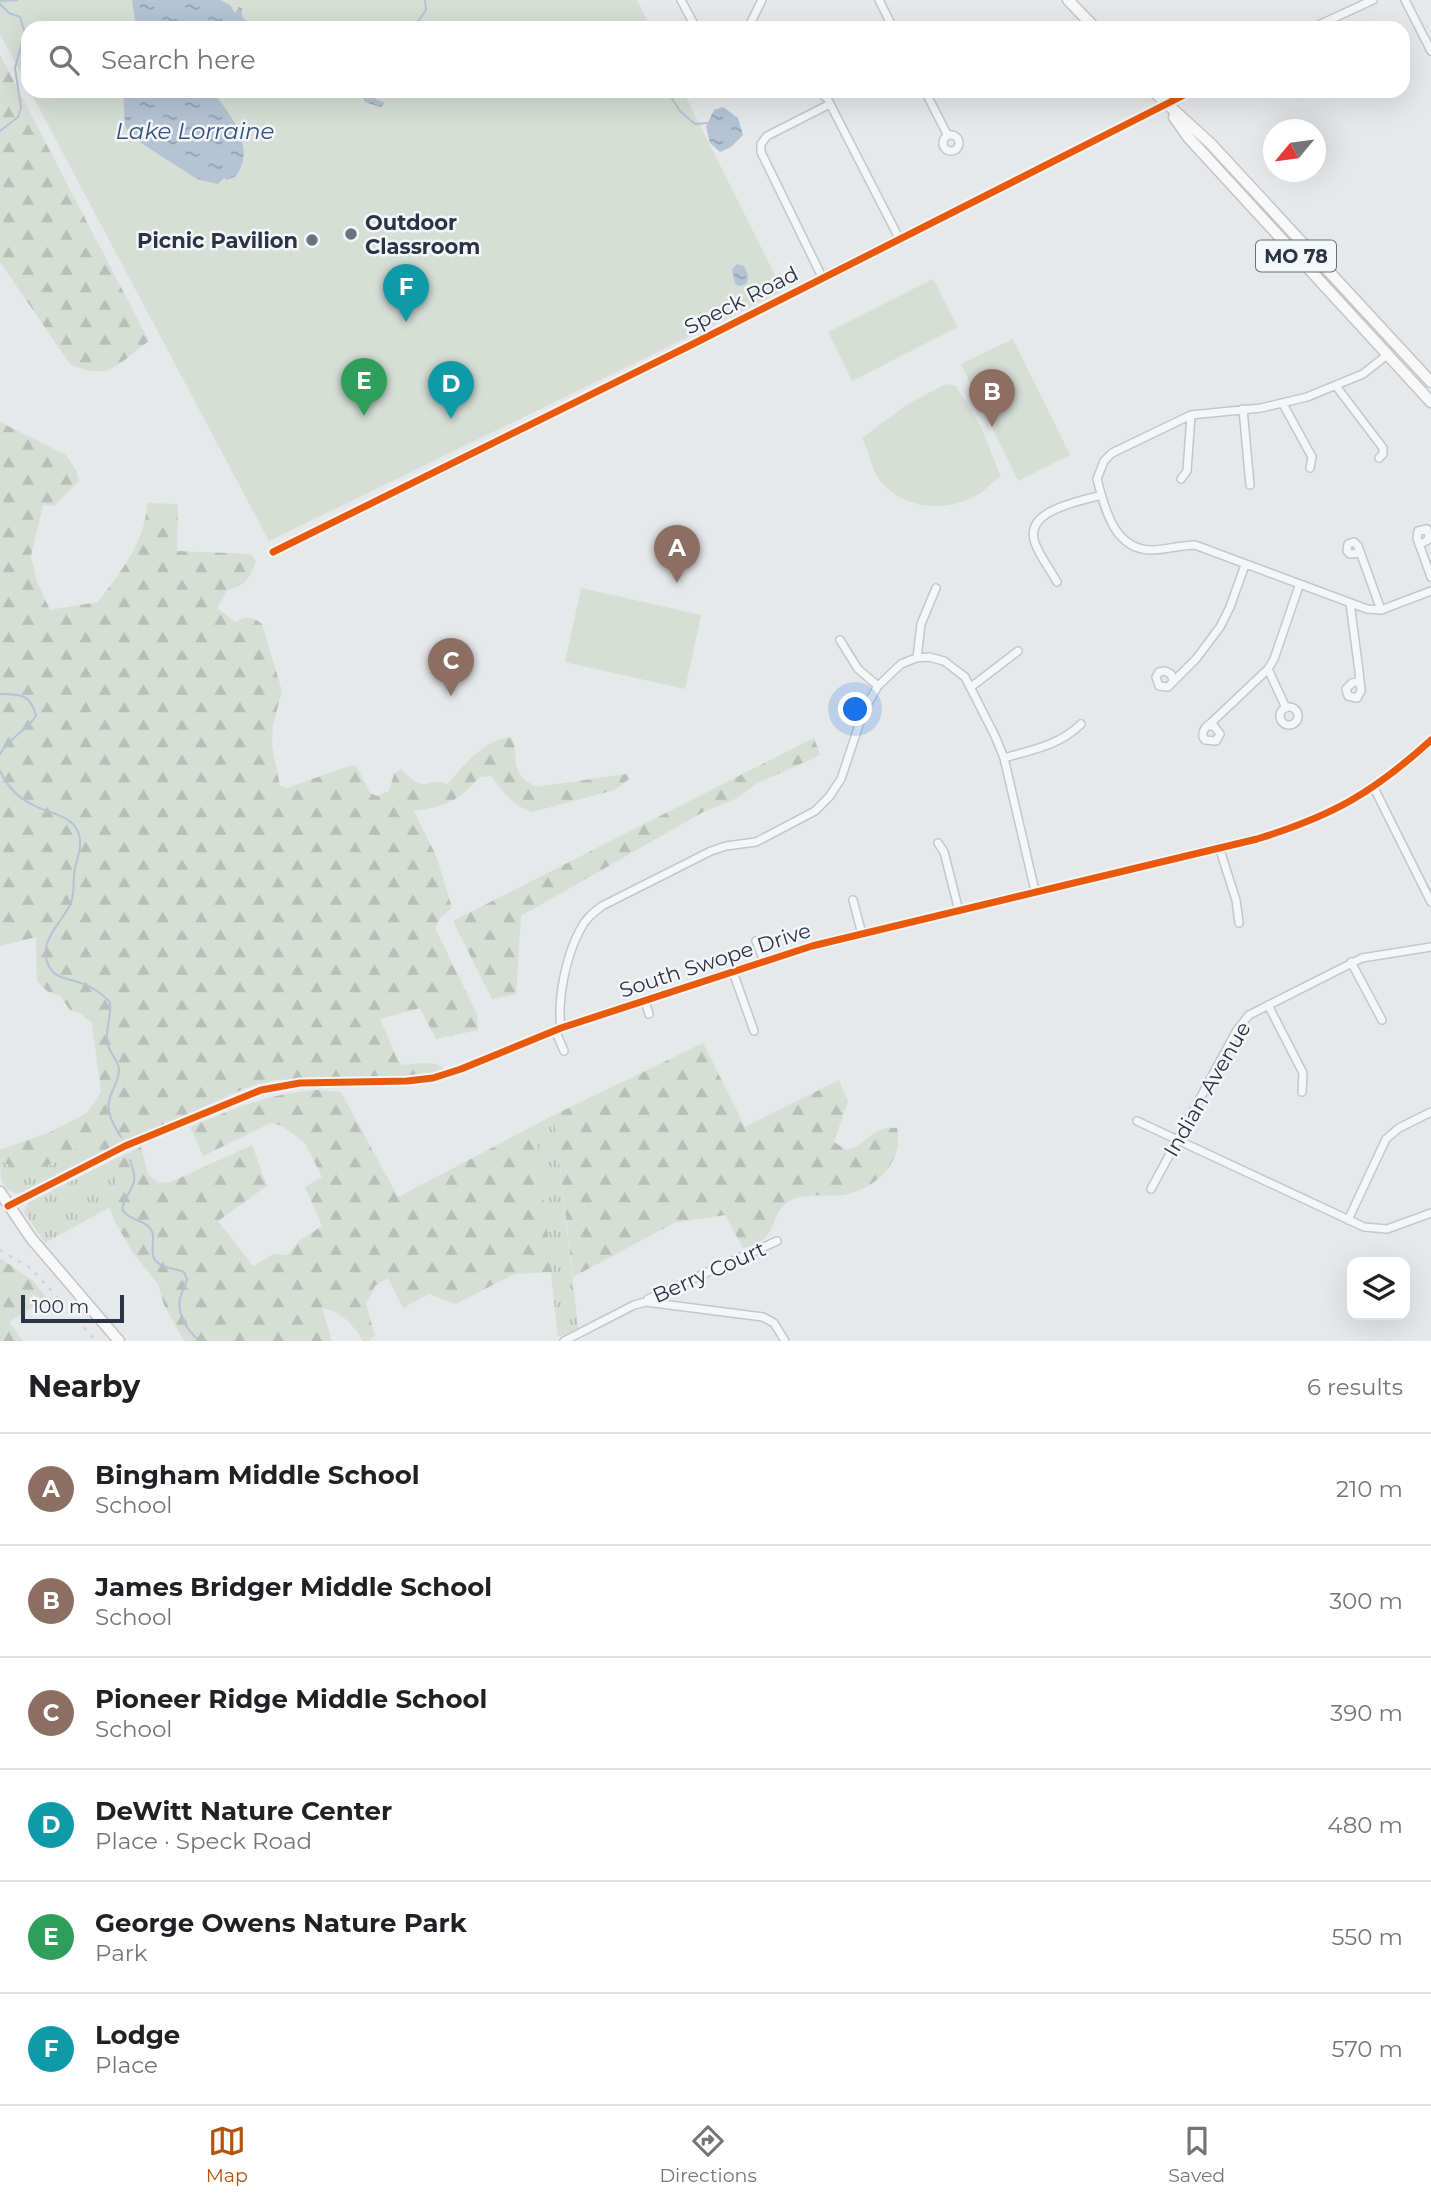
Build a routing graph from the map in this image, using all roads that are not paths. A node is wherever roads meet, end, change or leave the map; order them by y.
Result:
1 (681, 0) edge
2 (762, 0) edge
3 (879, 0) edge
4 (1068, 0) edge
5 (1373, 0) edge
6 (1405, 0) edge
7 (692, 21) edge
8 (752, 21) edge
9 (890, 21) edge
10 (1088, 21) edge
11 (1327, 21) edge
12 (1431, 51) edge
13 (824, 98) edge
14 (929, 98) edge
15 (1160, 98) edge
16 (1179, 98) edge
17 (830, 104) junction
18 (1166, 105) junction
19 (948, 136) dead end
20 (900, 240) junction
21 (822, 277) junction
22 (1387, 355) junction
23 (1431, 382) edge
24 (1336, 386) junction
25 (1431, 402) edge
26 (1283, 404) junction
27 (1242, 409) junction
28 (1191, 415) junction
29 (1379, 458) dead end
30 (1310, 468) dead end
31 (1181, 479) dead end
32 (1250, 485) dead end
33 (1101, 495) junction
34 (1419, 545) dead end
35 (273, 552) dead end
36 (1360, 553) dead end
37 (1245, 565) junction
38 (1431, 577) edge
39 (1058, 582) dead end
40 (1299, 586) junction
41 (936, 589) dead end
42 (1431, 591) edge
43 (1350, 603) junction
44 (1381, 610) junction
45 (840, 640) dead end
46 (1018, 651) dead end
47 (917, 658) junction
48 (1268, 669) junction
49 (1173, 681) dead end
50 (1360, 681) dead end
51 (878, 686) junction
52 (971, 687) junction
53 (1286, 708) dead end
54 (1081, 724) dead end
55 (1207, 726) dead end
56 (1431, 740) edge
57 (1004, 758) junction
58 (1374, 788) junction
59 (938, 844) dead end
60 (1219, 847) junction
61 (1035, 891) junction
62 (853, 900) dead end
63 (1431, 902) edge
64 (959, 911) junction
65 (1239, 923) dead end
66 (862, 934) junction
67 (756, 941) dead end
68 (1431, 947) edge
69 (764, 961) junction
70 (1352, 962) junction
71 (733, 972) junction
72 (645, 1001) junction
73 (1268, 1005) junction
74 (649, 1014) dead end
75 (1382, 1020) dead end
76 (558, 1029) junction
77 (754, 1031) dead end
78 (564, 1051) dead end
79 (1302, 1093) dead end
80 (1431, 1112) edge
81 (1137, 1121) dead end
82 (1177, 1140) junction
83 (1151, 1189) dead end
84 (0, 1192) edge
85 (8, 1206) junction
86 (1431, 1213) edge
87 (1348, 1220) junction
88 (776, 1241) dead end
89 (641, 1303) junction
90 (118, 1341) edge
91 (564, 1341) edge
92 (785, 1341) edge

1 - 7 street
2 - 8 street
3 - 9 street
4 - 10 main road
5 - 11 street
6 - 12 street
13 - 17 street
14 - 19 street
15 - 18 main road, MO 78
16 - 18 street, Speck Road
17 - 20 street
17 - 21 street
18 - 20 street, Speck Road
18 - 22 main road, MO 78
18 - 23 main road, MO 78
20 - 21 street, Speck Road
21 - 35 street, Speck Road
22 - 24 street
22 - 25 main road, MO 78
24 - 26 street
24 - 29 street
26 - 27 street
26 - 30 street
27 - 28 street
27 - 32 street
28 - 31 street
28 - 33 street
33 - 37 street
33 - 39 street
34 - 38 street
36 - 44 street
37 - 40 street
37 - 49 street
40 - 43 street
40 - 48 street
41 - 47 street
42 - 44 street
43 - 44 street
43 - 50 street
45 - 51 street
46 - 52 street
47 - 51 street
47 - 52 street
48 - 53 street
48 - 55 street
51 - 76 street
52 - 57 street
54 - 57 street
56 - 58 street, South Swope Drive
57 - 61 street
58 - 60 street, South Swope Drive
58 - 63 street
59 - 64 street
60 - 61 street, South Swope Drive
60 - 65 street
61 - 64 street, South Swope Drive
62 - 66 street
64 - 66 street, South Swope Drive
66 - 69 street, South Swope Drive
67 - 69 street
68 - 70 street, Indian Avenue
69 - 71 street, South Swope Drive
70 - 73 street, Indian Avenue
70 - 75 street
71 - 72 street, South Swope Drive
71 - 77 street
72 - 74 street
72 - 76 street, South Swope Drive
73 - 79 street
73 - 82 street, Indian Avenue
76 - 78 street
76 - 85 street, South Swope Drive
80 - 87 street
81 - 82 street
82 - 83 street, Indian Avenue
82 - 87 street
84 - 85 main road
85 - 90 main road
86 - 87 street
88 - 89 street, Berry Court
89 - 91 street, Berry Court
89 - 92 street

